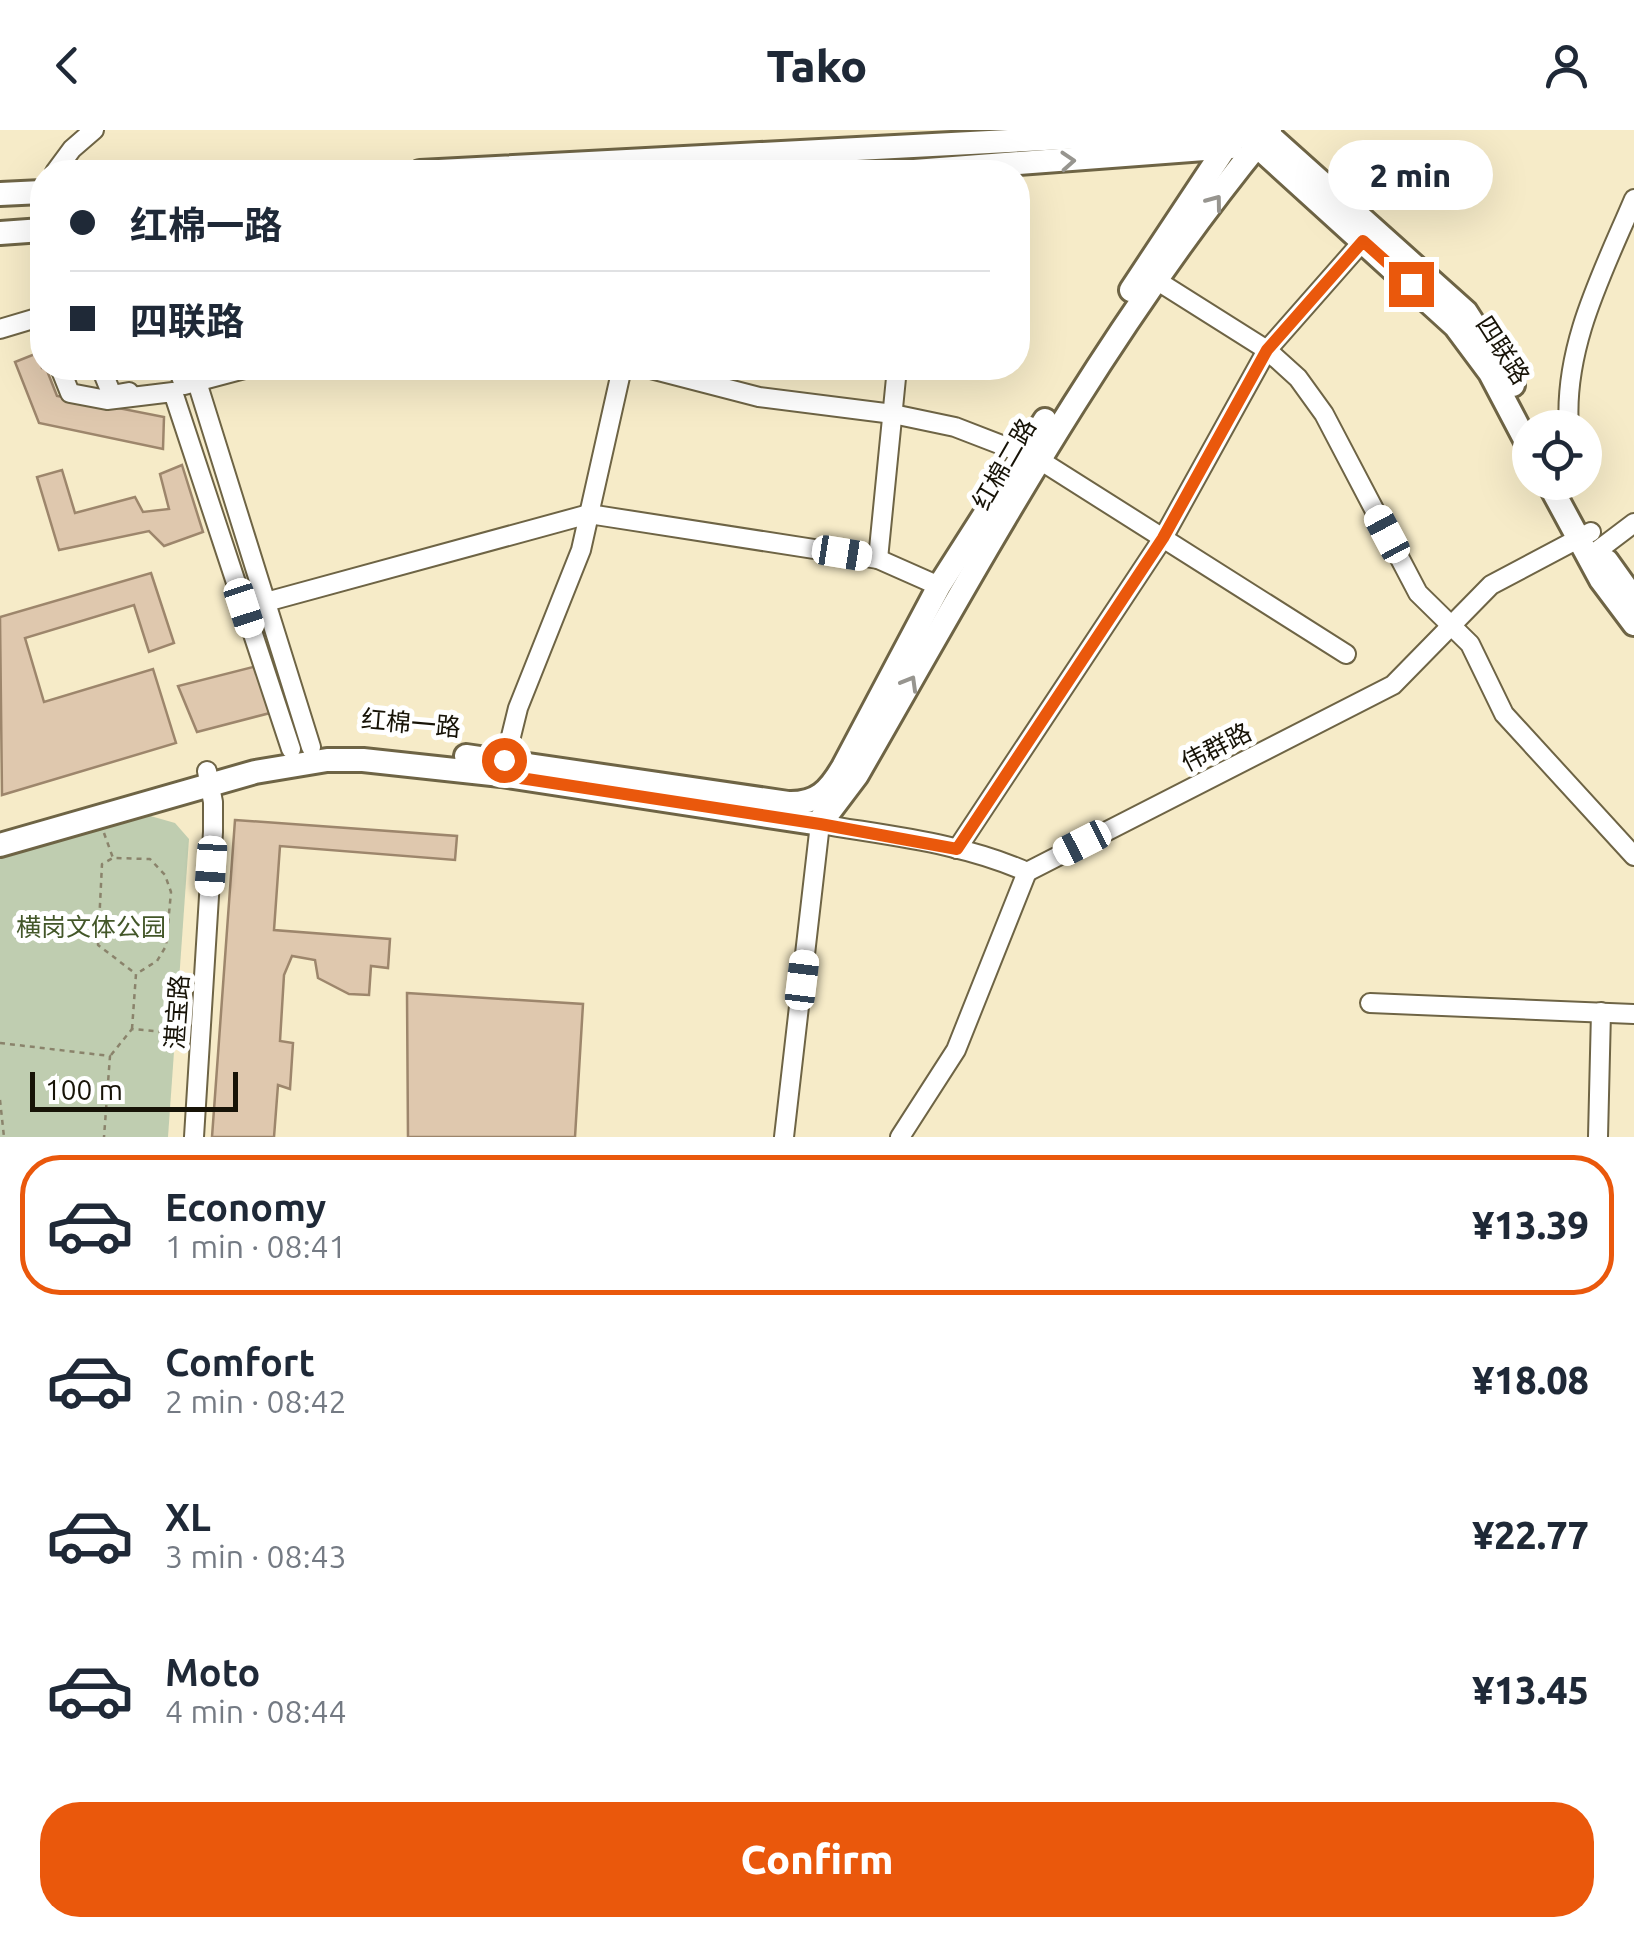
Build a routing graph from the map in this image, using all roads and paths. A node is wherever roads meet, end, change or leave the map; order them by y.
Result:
1 (94, 130) edge
2 (1247, 135) edge
3 (921, 138) edge
4 (64, 160) edge
5 (597, 160) edge
6 (1025, 160) edge
7 (30, 193) edge
8 (0, 194) edge
9 (1634, 199) edge
10 (30, 231) edge
11 (0, 233) edge
12 (1363, 241) junction
13 (1156, 280) junction
14 (30, 320) edge
15 (0, 329) edge
16 (1267, 350) junction
17 (65, 380) edge
18 (107, 380) edge
19 (177, 380) edge
20 (187, 380) edge
21 (619, 380) edge
22 (692, 380) edge
23 (897, 380) edge
24 (1526, 410) edge
25 (1569, 410) edge
26 (893, 414) junction
27 (1512, 416) edge
28 (1030, 457) junction
29 (1560, 500) edge
30 (1572, 500) edge
31 (589, 514) junction
32 (1634, 524) edge
33 (1163, 538) junction
34 (1590, 544) junction
35 (878, 558) junction
36 (939, 586) junction
37 (1634, 600) edge
38 (266, 602) junction
39 (1453, 624) junction
40 (1634, 624) edge
41 (1346, 654) dead end
42 (301, 748) junction
43 (502, 768) junction
44 (209, 778) junction
45 (824, 795) junction
46 (98, 817) junction
47 (820, 824) junction
48 (0, 830) edge
49 (0, 846) edge
50 (957, 849) junction
51 (1634, 856) edge
52 (113, 858) junction
53 (1027, 872) junction
54 (136, 974) junction
55 (1370, 1002) dead end
56 (1601, 1012) junction
57 (1634, 1014) edge
58 (132, 1029) junction
59 (200, 1035) junction
60 (0, 1044) edge
61 (110, 1056) junction
62 (0, 1100) edge
63 (4, 1137) edge
64 (104, 1137) edge
65 (194, 1137) edge
66 (784, 1137) edge
67 (900, 1137) edge
68 (1598, 1137) edge

1 - 4 street
2 - 3 main road
6 -> 2 main road
2 - 12 main road, 四联路
13 -> 2 main road, 红棉二路
2 - 24 main road, 四联路
2 - 28 main road, 红棉二路
3 - 5 main road
7 - 8 main road
9 - 25 street
10 - 11 main road
12 - 16 street
12 - 27 main road, 四联路
13 - 16 street
13 - 28 main road, 红棉二路
14 - 15 street
16 - 33 street
16 - 39 street
17 - 42 street
18 - 19 street
20 - 38 street
21 - 31 street
22 - 26 street
23 - 26 street
26 - 28 street
26 - 35 street
28 - 33 street
28 - 36 main road, 红棉二路
47 -> 28 main road, 红棉二路
29 - 34 main road
30 - 34 main road
31 - 35 street
31 - 38 street
31 - 43 street
32 - 34 street, 伟群路
33 - 41 street
33 - 50 street
34 - 37 main road
34 - 39 street, 伟群路
34 - 40 main road
35 - 36 street
36 - 45 main road, 红棉二路
38 - 42 street
39 - 51 street
39 - 53 street, 伟群路
42 - 43 main road, 红棉一路
42 - 44 main road, 红棉一路
43 - 44 main road, 红棉一路
43 - 45 main road, 红棉一路
43 - 47 main road, 红棉一路
44 - 46 main road, 红棉一路
44 - 48 main road, 红棉一路
44 - 59 street, 湛宝路
45 - 47 street
46 - 49 main road, 红棉一路
46 - 52 path
47 - 50 street
47 - 66 street
50 - 53 street
52 - 54 path
52 - 54 path
53 - 67 street
54 - 58 path
55 - 56 street
56 - 57 street
56 - 68 street
58 - 59 path
58 - 61 path
59 - 65 street, 湛宝路
60 - 61 path
61 - 64 path
62 - 63 path

